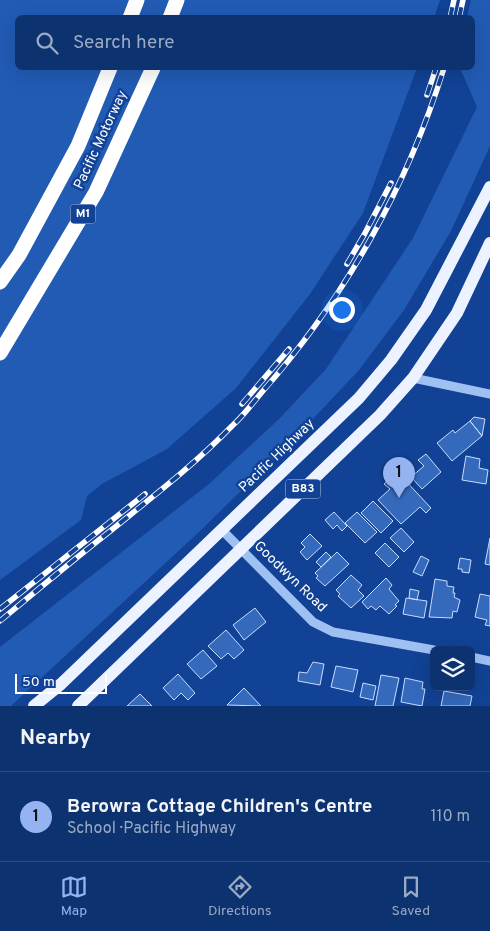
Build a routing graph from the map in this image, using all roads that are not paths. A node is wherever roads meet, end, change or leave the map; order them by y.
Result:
1 (137, 0) edge
2 (177, 0) edge
3 (131, 15) edge
4 (171, 15) edge
5 (109, 70) edge
6 (152, 70) edge
7 (490, 187) edge
8 (490, 243) edge
9 (0, 282) edge
10 (0, 354) edge
11 (412, 378) junction
12 (490, 394) edge
13 (221, 529) junction
14 (241, 549) junction
15 (430, 649) edge
16 (475, 658) edge
17 (490, 661) edge
18 (34, 706) edge
19 (78, 706) edge

1 - 3 highway
2 - 4 highway
5 - 9 highway, Pacific Motorway
6 - 10 highway, Pacific Motorway / M1
7 - 13 main road, Pacific Highway / B83
8 - 11 main road, B83
11 - 12 street
11 - 14 main road, B83
13 - 14 street, Goodwyn Road
13 - 18 main road, Pacific Highway / B83
14 - 15 street, Goodwyn Road
14 - 19 main road, B83
16 - 17 street

